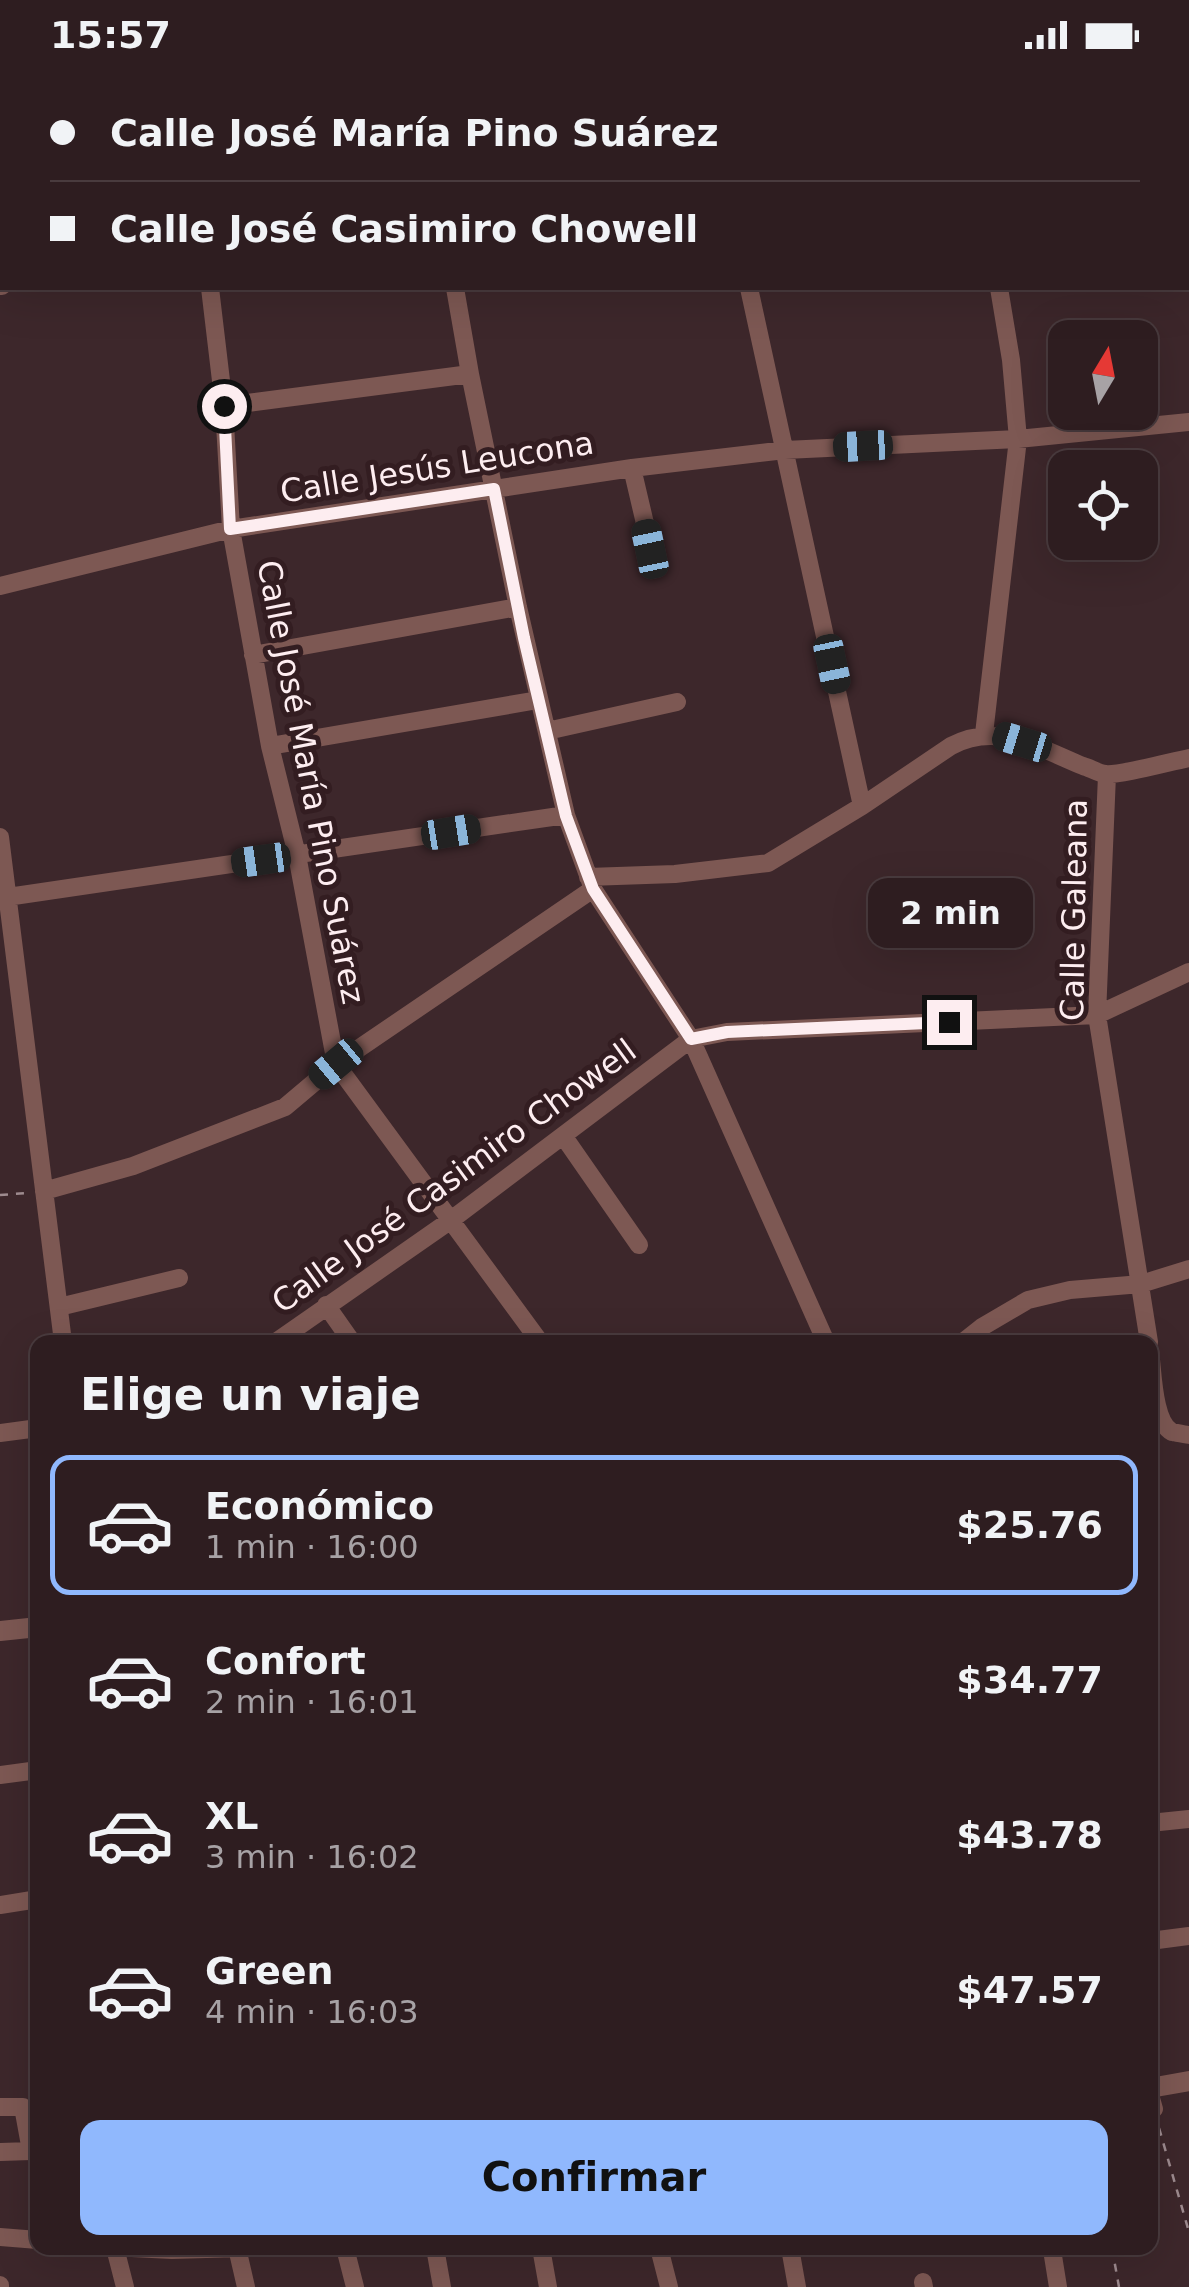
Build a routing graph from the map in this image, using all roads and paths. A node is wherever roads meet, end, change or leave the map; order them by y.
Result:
1 (210, 290) edge
2 (455, 290) edge
3 (749, 290) edge
4 (999, 290) edge
5 (470, 374) junction
6 (224, 406) junction
7 (1189, 422) edge
8 (1018, 439) junction
9 (785, 450) junction
10 (632, 468) junction
11 (494, 489) junction
12 (230, 529) junction
13 (650, 549) dead end
14 (0, 586) edge
15 (518, 607) junction
16 (253, 655) junction
17 (538, 700) junction
18 (677, 702) dead end
19 (547, 732) junction
20 (984, 734) junction
21 (270, 746) junction
22 (1189, 758) edge
23 (1108, 775) junction
24 (862, 806) junction
25 (566, 816) junction
26 (0, 837) edge
27 (297, 855) junction
28 (590, 883) junction
29 (4, 898) edge
30 (1189, 972) edge
31 (1097, 1015) junction
32 (691, 1039) junction
33 (336, 1064) junction
34 (564, 1136) junction
35 (44, 1191) junction
36 (0, 1195) edge
37 (451, 1220) junction
38 (639, 1245) dead end
39 (1189, 1269) edge
40 (179, 1278) dead end
41 (1141, 1284) junction
42 (326, 1305) junction
43 (59, 1307) junction
44 (62, 1335) edge
45 (285, 1335) edge
46 (347, 1335) edge
47 (535, 1335) edge
48 (823, 1335) edge
49 (971, 1335) edge
50 (1148, 1335) edge
51 (1158, 1413) edge
52 (30, 1429) edge
53 (0, 1433) edge
54 (1189, 1435) edge
55 (30, 1628) edge
56 (0, 1632) edge
57 (30, 1771) edge
58 (0, 1775) edge
59 (1189, 1819) edge
60 (1158, 1822) edge
61 (30, 1901) edge
62 (0, 1906) edge
63 (1189, 1936) edge
64 (1158, 1940) edge
65 (1188, 2084) edge
66 (1158, 2095) edge
67 (0, 2107) edge
68 (1158, 2122) edge
69 (30, 2144) edge
70 (30, 2150) edge
71 (0, 2152) edge
72 (1189, 2232) edge
73 (0, 2238) edge
74 (30, 2240) edge
75 (117, 2255) edge
76 (240, 2255) edge
77 (347, 2255) edge
78 (436, 2255) edge
79 (542, 2255) edge
80 (662, 2255) edge
81 (791, 2255) edge
82 (1113, 2255) edge
83 (1053, 2256) dead end
84 (124, 2287) edge
85 (246, 2287) edge
86 (355, 2287) edge
87 (442, 2287) edge
88 (548, 2287) edge
89 (669, 2287) edge
90 (798, 2287) edge
91 (1058, 2287) edge
92 (1119, 2287) edge

1 - 6 street, Calle José María Pino Suárez
2 - 5 street
3 - 9 street
4 - 8 street
5 - 6 street
5 - 11 street
6 - 12 street, Calle José María Pino Suárez
7 - 8 street, Calle Jesús Leucona
8 - 9 street, Calle Jesús Leucona
8 - 20 street
9 - 10 street, Calle Jesús Leucona
9 - 24 street
10 - 11 street, Calle Jesús Leucona
10 - 13 street
11 - 12 street, Calle Jesús Leucona
11 - 15 street
12 - 14 street, Calle Jesús Leucona
12 - 16 street, Calle José María Pino Suárez
15 - 16 street
15 - 17 street
16 - 21 street, Calle José María Pino Suárez
17 - 19 street
17 - 21 street
18 - 19 street
19 - 25 street
20 - 23 street
20 - 24 street
21 - 27 street, Calle José María Pino Suárez
22 - 23 street
23 - 31 street, Calle Galeana
24 - 28 street
25 - 27 street
25 - 28 street
26 - 29 street
27 - 29 street
27 - 33 street, Calle José María Pino Suárez
28 - 32 street
28 - 33 street
29 - 35 street
30 - 31 street, Calle José Casimiro Chowell
31 - 32 street, Calle José Casimiro Chowell
31 - 41 street, Calle Galeana
32 - 34 street, Calle José Casimiro Chowell
32 - 48 street
33 - 35 street
33 - 37 street, Calle José María Pino Suárez
34 - 37 street, Calle José Casimiro Chowell
34 - 38 street
35 - 36 path
35 - 43 street
37 - 42 street, Calle José Casimiro Chowell
37 - 47 street, Calle José María Pino Suárez
39 - 41 street
40 - 43 street
41 - 49 street
41 - 50 street, Calle Galeana
42 - 45 street, Calle José Casimiro Chowell
42 - 46 street
43 - 44 street
51 - 54 street
52 - 53 street
55 - 56 street
57 - 58 street
59 - 60 street
61 - 62 street
63 - 64 street
65 - 66 street
67 - 69 street
68 - 72 path
70 - 71 street
73 - 74 street
75 - 84 street
76 - 85 street
77 - 86 street
78 - 87 street
79 - 88 street
80 - 89 street
81 - 90 street
82 - 92 path
83 - 91 street

